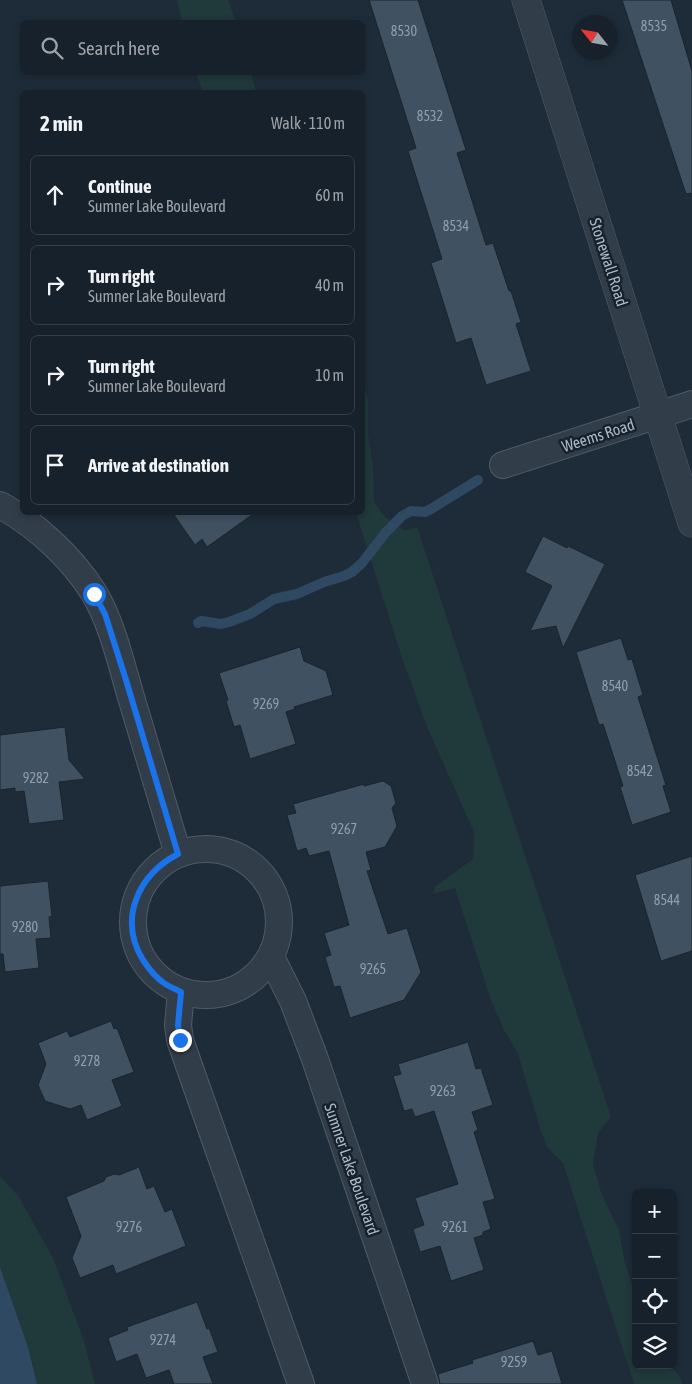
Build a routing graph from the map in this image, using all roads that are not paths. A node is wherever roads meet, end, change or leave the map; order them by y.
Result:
1 (526, 0) edge
2 (692, 404) edge
3 (658, 416) junction
4 (503, 465) dead end
5 (0, 505) edge
6 (692, 523) edge
7 (178, 854) junction
8 (270, 957) junction
9 (181, 992) junction
10 (301, 1384) edge
11 (425, 1384) edge

1 - 3 street, Stonewall Road
2 - 3 street, Weems Road
3 - 4 street, Weems Road
3 - 6 street, Stonewall Road
5 - 7 street
7 - 8 street
7 - 9 street
8 - 9 street
8 - 11 street, Sumner Lake Boulevard
9 - 10 street

